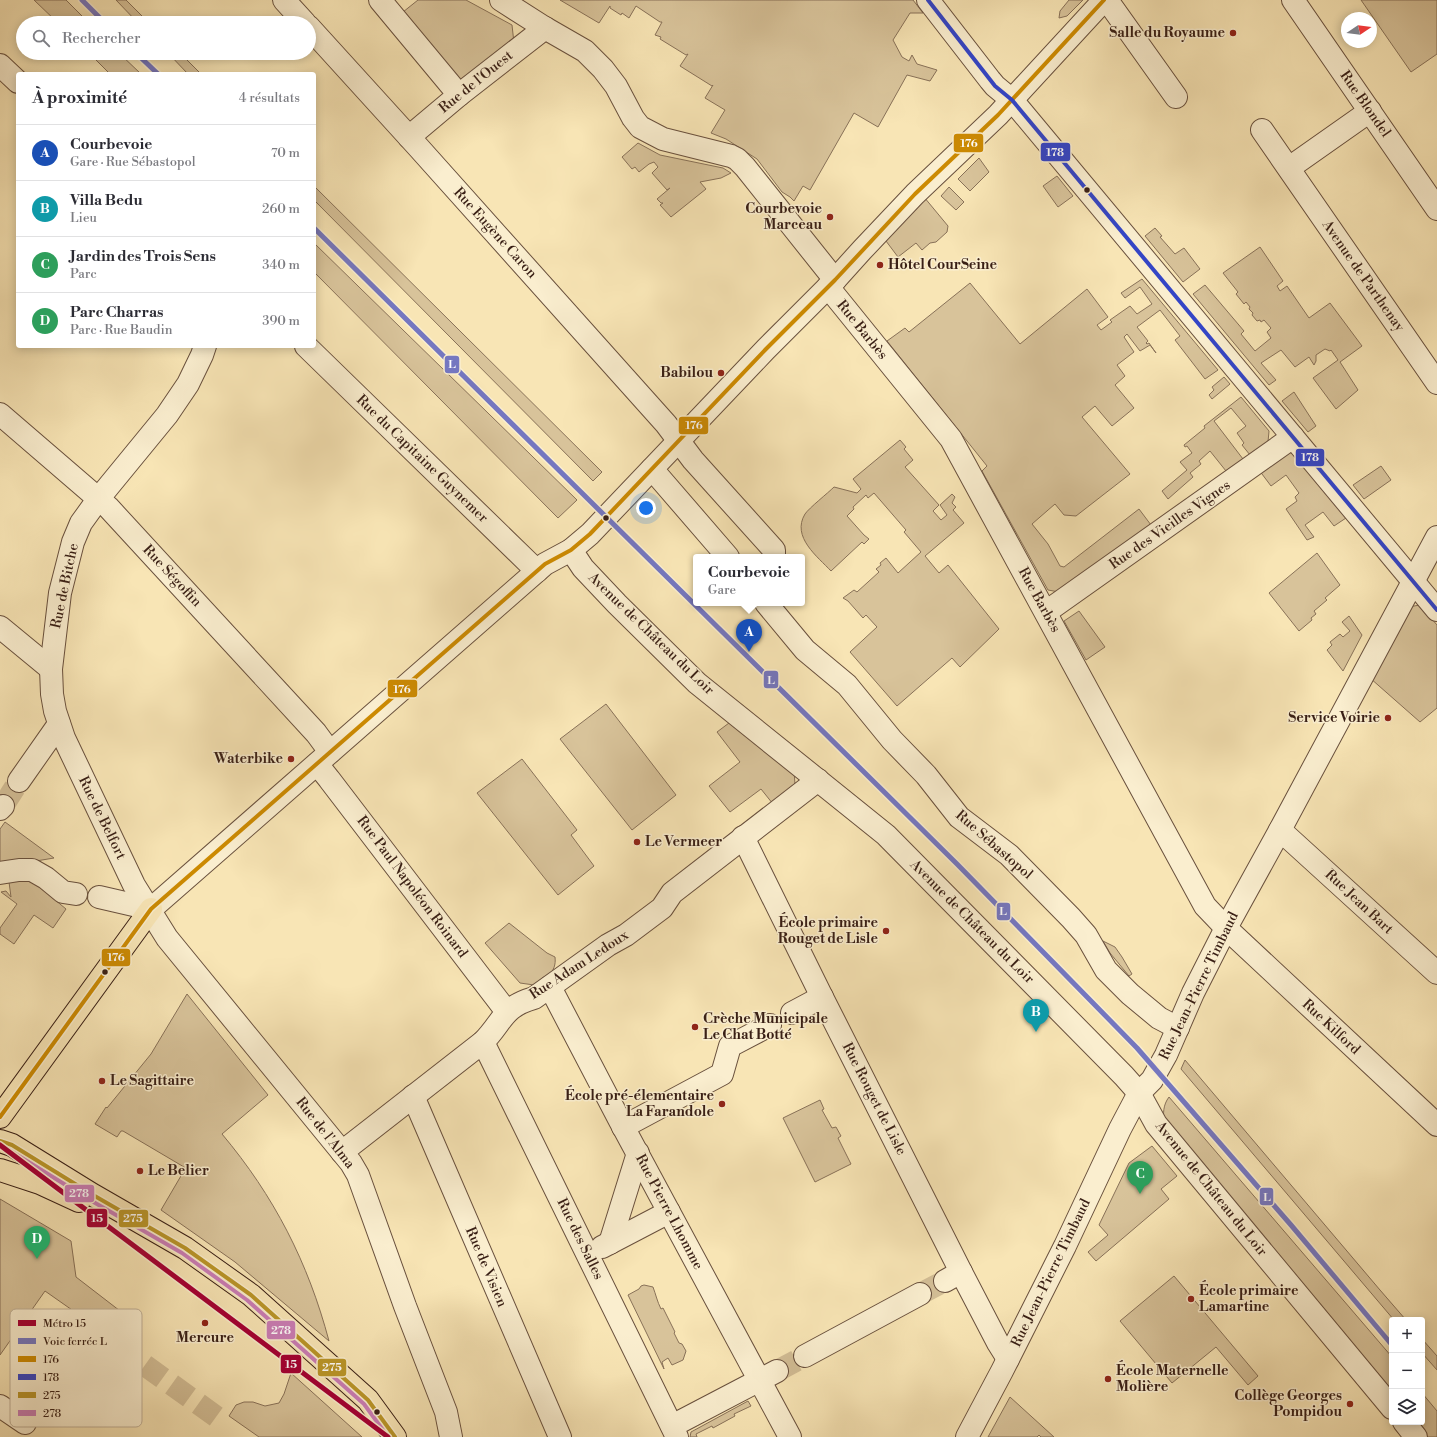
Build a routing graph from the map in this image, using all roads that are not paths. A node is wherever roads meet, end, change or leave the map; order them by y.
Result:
1 (284, 0) edge
2 (380, 0) edge
3 (501, 0) edge
4 (928, 0) edge
5 (1106, 0) edge
6 (1293, 0) edge
7 (299, 16) edge
8 (545, 28) junction
9 (316, 35) edge
10 (0, 65) edge
11 (16, 80) edge
12 (459, 95) junction
13 (1176, 97) dead end
14 (1012, 100) junction
15 (1370, 111) junction
16 (1262, 130) dead end
17 (409, 137) junction
18 (1289, 168) junction
19 (1437, 209) edge
20 (832, 284) junction
21 (204, 348) edge
22 (308, 348) edge
23 (1437, 383) edge
24 (0, 414) edge
25 (1293, 437) junction
26 (679, 442) junction
27 (652, 469) junction
28 (99, 498) junction
29 (1437, 537) edge
30 (572, 550) junction
31 (725, 554) edge
32 (774, 554) edge
33 (537, 572) junction
34 (1413, 582) junction
35 (768, 606) edge
36 (1437, 610) edge
37 (1046, 612) junction
38 (0, 627) edge
39 (51, 669) junction
40 (59, 724) junction
41 (323, 758) junction
42 (818, 780) junction
43 (19, 782) tunnel mouth
44 (1280, 830) junction
45 (743, 837) junction
46 (0, 874) edge
47 (76, 894) dead end
48 (98, 897) dead end
49 (151, 910) junction
50 (1226, 928) junction
51 (1437, 973) edge
52 (550, 987) junction
53 (822, 997) junction
54 (507, 1012) junction
55 (792, 1013) dead end
56 (770, 1025) dead end
57 (1178, 1028) junction
58 (483, 1042) junction
59 (1139, 1093) junction
60 (413, 1096) junction
61 (0, 1117) edge
62 (622, 1124) junction
63 (1437, 1125) edge
64 (0, 1141) edge
65 (342, 1152) junction
66 (638, 1154) junction
67 (0, 1170) edge
68 (669, 1212) junction
69 (610, 1243) junction
70 (587, 1255) junction
71 (920, 1294) tunnel mouth
72 (805, 1356) tunnel mouth
73 (1008, 1359) junction
74 (768, 1382) junction
75 (1389, 1404) edge
76 (0, 1406) edge
77 (10, 1413) edge
78 (1406, 1425) edge
79 (390, 1431) edge
80 (675, 1432) edge
81 (451, 1437) edge
82 (560, 1437) edge
83 (790, 1437) edge
84 (967, 1437) edge
85 (1416, 1437) edge

1 - 7 street
2 - 12 street
3 - 8 street, Rue Barbès
4 - 14 street
5 - 13 street
5 - 14 street
6 - 15 street, Rue Blondel
8 - 12 street, Rue de l'Ouest
8 - 20 street, Rue Barbès
9 - 17 street, Rue Eugène Caron
10 - 11 street
12 - 17 street, Rue de l'Ouest
14 - 20 street
14 - 25 street
15 - 18 street
15 - 19 street, Rue Blondel
16 - 18 street, Avenue de Parthenay
17 - 26 street, Rue Eugène Caron
18 - 23 street, Avenue de Parthenay
20 - 26 street
20 - 37 street, Rue Barbès
21 - 28 street, Rue de Bitche
22 - 33 street, Rue du Capitaine Guynemer
24 - 28 street, Rue Ségoffin
25 - 34 street
25 - 37 street, Rue des Vieilles Vignes
26 - 27 street
26 - 32 street, Rue Eugène Caron
27 - 30 street
27 - 31 street
28 - 39 street, Rue de Bitche
28 - 41 street, Rue Ségoffin
29 - 34 street, Rue Jean-Pierre Timbaud
30 - 33 street
30 - 42 street, Avenue de Château du Loir
33 - 41 street
34 - 36 street
34 - 44 street, Rue Jean-Pierre Timbaud
35 - 57 street, Rue Sébastopol
37 - 50 street, Rue Barbès
38 - 39 street
39 - 40 street, Rue de Bitche
40 - 43 street
40 - 49 street, Rue de Belfort
41 - 49 street
41 - 54 street, Rue Paul Napoléon Roinard
42 - 45 street, Rue Adam Ledoux
42 - 59 street, Avenue de Château du Loir
44 - 50 street, Rue Jean-Pierre Timbaud
44 - 51 street, Rue Jean Bart
45 - 52 street, Rue Adam Ledoux
45 - 53 street, Rue Rouget de Lisle
46 - 47 street
48 - 49 street
49 - 61 main road
49 - 65 street, Rue de l'Alma
50 - 57 street, Rue Jean-Pierre Timbaud
50 - 63 street, Rue Kilford
52 - 54 street, Rue Adam Ledoux
52 - 62 street, Rue Pierre Lhomme
53 - 55 street
53 - 73 street, Rue Rouget de Lisle
54 - 58 street, Rue Adam Ledoux
56 - 62 street
57 - 59 street, Rue Jean-Pierre Timbaud
58 - 60 street, Rue Adam Ledoux
58 - 70 street, Rue des Salles
59 - 73 street, Rue Jean-Pierre Timbaud
59 - 75 street, Avenue de Château du Loir
60 - 65 street, Rue Adam Ledoux
60 - 82 street, Rue de Visien
62 - 66 street, Rue Pierre Lhomme
64 - 79 main road
65 - 81 street, Rue de l'Alma
66 - 68 street, Rue Pierre Lhomme
66 - 69 street
67 - 79 main road
68 - 69 street
68 - 74 street, Rue Pierre Lhomme
69 - 70 street
70 - 80 street, Rue des Salles
71 - 72 street
73 - 84 street, Rue Jean-Pierre Timbaud
74 - 80 street
74 - 83 street, Rue Pierre Lhomme
76 - 77 street
78 - 85 street

